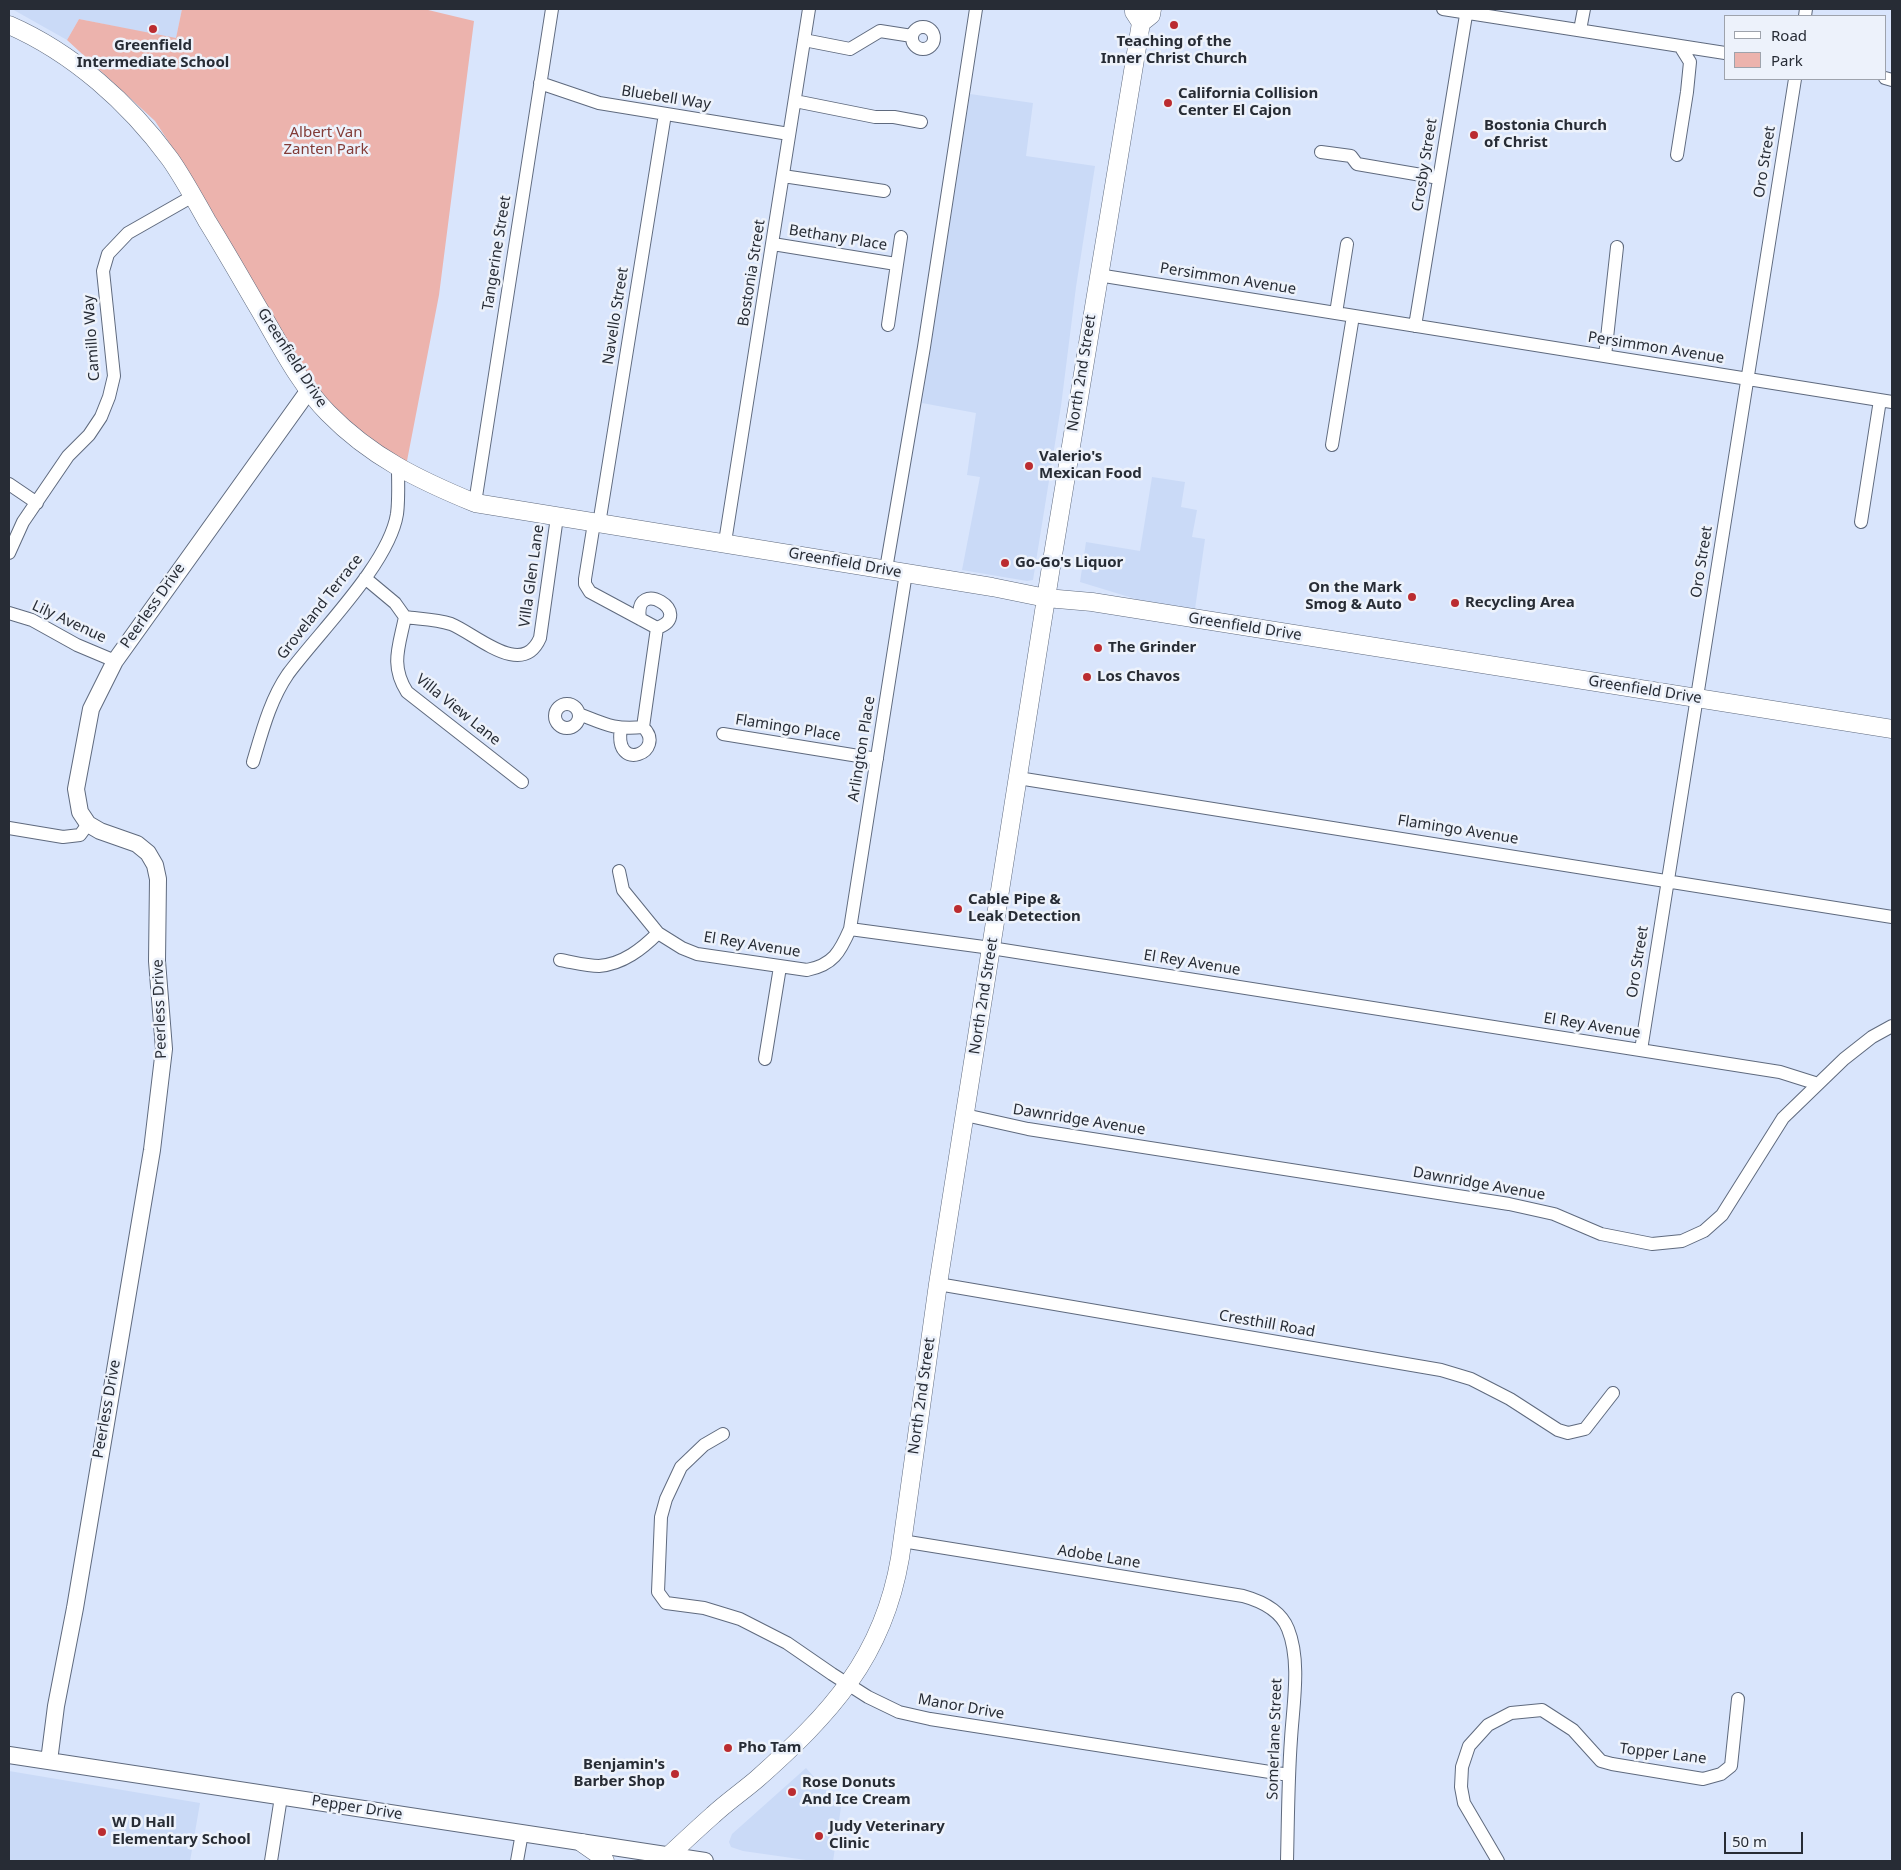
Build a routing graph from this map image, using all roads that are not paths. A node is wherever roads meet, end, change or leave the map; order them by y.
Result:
1 (552, 9) edge
2 (809, 9) edge
3 (976, 9) edge
4 (1152, 9) edge
5 (1443, 9) edge
6 (1584, 9) edge
7 (1466, 10) edge
8 (1137, 16) edge
9 (9, 25) edge
10 (1580, 30) junction
11 (912, 36) dead end
12 (804, 40) junction
13 (1680, 46) junction
14 (1724, 53) edge
15 (1795, 80) edge
16 (540, 83) junction
17 (795, 101) junction
18 (665, 114) junction
19 (921, 122) dead end
20 (789, 134) junction
21 (1321, 152) dead end
22 (1677, 155) dead end
23 (783, 176) junction
24 (1439, 178) junction
25 (884, 192) dead end
26 (193, 196) junction
27 (900, 237) dead end
28 (773, 244) junction
29 (1347, 244) dead end
30 (1617, 247) dead end
31 (896, 264) junction
32 (1098, 275) junction
33 (1336, 313) junction
34 (1353, 316) junction
35 (888, 325) dead end
36 (1415, 326) junction
37 (1605, 356) junction
38 (1747, 379) junction
39 (309, 390) junction
40 (1886, 401) edge
41 (1332, 445) dead end
42 (398, 468) junction
43 (9, 484) edge
44 (37, 503) junction
45 (475, 503) junction
46 (557, 517) junction
47 (1860, 522) dead end
48 (596, 523) junction
49 (725, 542) junction
50 (9, 553) edge
51 (886, 570) junction
52 (906, 573) junction
53 (365, 578) junction
54 (1046, 598) junction
55 (9, 613) edge
56 (405, 617) junction
57 (640, 619) junction
58 (657, 628) junction
59 (115, 661) junction
60 (1696, 698) junction
61 (579, 714) dead end
62 (643, 727) junction
63 (621, 728) junction
64 (1892, 729) edge
65 (723, 734) dead end
66 (877, 759) junction
67 (253, 762) dead end
68 (1018, 778) junction
69 (522, 782) dead end
70 (88, 824) junction
71 (9, 828) edge
72 (619, 870) dead end
73 (1668, 880) junction
74 (1892, 917) edge
75 (850, 929) junction
76 (658, 933) junction
77 (991, 948) junction
78 (560, 960) dead end
79 (780, 967) junction
80 (1892, 1026) edge
81 (1641, 1050) junction
82 (765, 1059) dead end
83 (1818, 1084) junction
84 (965, 1116) junction
85 (938, 1284) junction
86 (1613, 1393) dead end
87 (723, 1434) dead end
88 (902, 1541) junction
89 (1283, 1621) joint
90 (848, 1685) junction
91 (1738, 1699) dead end
92 (9, 1755) edge
93 (49, 1761) junction
94 (1289, 1776) junction
95 (281, 1797) junction
96 (522, 1833) junction
97 (582, 1842) junction
98 (666, 1858) edge
99 (271, 1861) edge
100 (517, 1861) edge
101 (606, 1861) edge
102 (705, 1861) edge
103 (1287, 1861) edge
104 (1498, 1861) edge

1 - 16 street, Tangerine Street
2 - 12 street, Bostonia Street
3 - 51 street
4 - 8 main road, North 2nd Street
5 - 7 street
6 - 10 street
7 - 10 street
7 - 24 street, Crosby Street
8 - 32 main road, North 2nd Street
9 - 26 main road, Greenfield Drive
10 - 13 street
11 - 12 street
12 - 17 street, Bostonia Street
13 - 14 street
13 - 22 street
15 - 38 street, Oro Street
16 - 18 street, Bluebell Way
16 - 45 street, Tangerine Street
17 - 19 street
17 - 20 street, Bostonia Street
18 - 20 street, Bluebell Way
18 - 48 street, Navello Street
20 - 23 street, Bostonia Street
21 - 24 street
23 - 25 street
23 - 28 street, Bostonia Street
24 - 36 street, Crosby Street
26 - 39 main road, Greenfield Drive
26 - 44 street, Camillo Way
27 - 31 street
28 - 31 street, Bethany Place
28 - 49 street, Bostonia Street
29 - 33 street
30 - 37 street
31 - 35 street
32 - 33 street, Persimmon Avenue
32 - 54 main road, North 2nd Street
33 - 34 street, Persimmon Avenue
34 - 36 street, Persimmon Avenue
34 - 41 street
36 - 37 street, Persimmon Avenue
37 - 38 street, Persimmon Avenue
38 - 40 street, Persimmon Avenue
38 - 60 street, Oro Street
39 - 42 main road, Greenfield Drive
39 - 59 street, Peerless Drive
40 - 47 street
42 - 45 main road, Greenfield Drive
42 - 53 street, Groveland Terrace
43 - 44 street
44 - 50 street, Camillo Way
45 - 46 main road, Greenfield Drive
46 - 48 main road, Greenfield Drive
46 - 56 street, Villa Glen Lane
48 - 49 main road, Greenfield Drive
48 - 57 street, Navello Street
49 - 51 main road, Greenfield Drive
51 - 52 main road, Greenfield Drive
52 - 54 main road, Greenfield Drive
52 - 66 street, Arlington Place
53 - 56 street
53 - 67 street, Groveland Terrace
54 - 60 main road, Greenfield Drive
54 - 68 main road, North 2nd Street
55 - 59 street, Lily Avenue
56 - 69 street, Villa View Lane
57 - 58 street
57 - 58 street
58 - 62 street
59 - 70 street, Peerless Drive
60 - 64 main road, Greenfield Drive
60 - 73 street, Oro Street
61 - 63 street
62 - 63 street
62 - 63 street
65 - 66 street, Flamingo Place
66 - 75 street, Arlington Place
68 - 73 street, Flamingo Avenue
68 - 77 main road, North 2nd Street
70 - 71 street
70 - 93 street, Peerless Drive
72 - 76 street, El Rey Avenue
73 - 74 street, Flamingo Avenue
73 - 81 street, Oro Street
75 - 77 street, El Rey Avenue
75 - 79 street, El Rey Avenue
76 - 78 street
76 - 79 street, El Rey Avenue
77 - 81 street, El Rey Avenue
77 - 84 main road, North 2nd Street
79 - 82 street
80 - 83 street, Dawnridge Avenue
81 - 83 street, El Rey Avenue
83 - 84 street, Dawnridge Avenue
84 - 85 main road, North 2nd Street
85 - 86 street, Cresthill Road
85 - 88 main road, North 2nd Street
87 - 90 street, Manor Drive
88 - 89 street, Adobe Lane
88 - 90 main road, North 2nd Street
89 - 94 street, Somerlane Street
90 - 94 street, Manor Drive
90 - 98 main road, North 2nd Street
91 - 104 street, Topper Lane
92 - 93 street, Pepper Drive
93 - 95 street, Pepper Drive
94 - 103 street, Somerlane Street
95 - 96 street, Pepper Drive
95 - 99 street
96 - 97 street, Pepper Drive
96 - 100 street
97 - 98 street, Pepper Drive
97 - 101 main road
98 - 102 street, Pepper Drive

